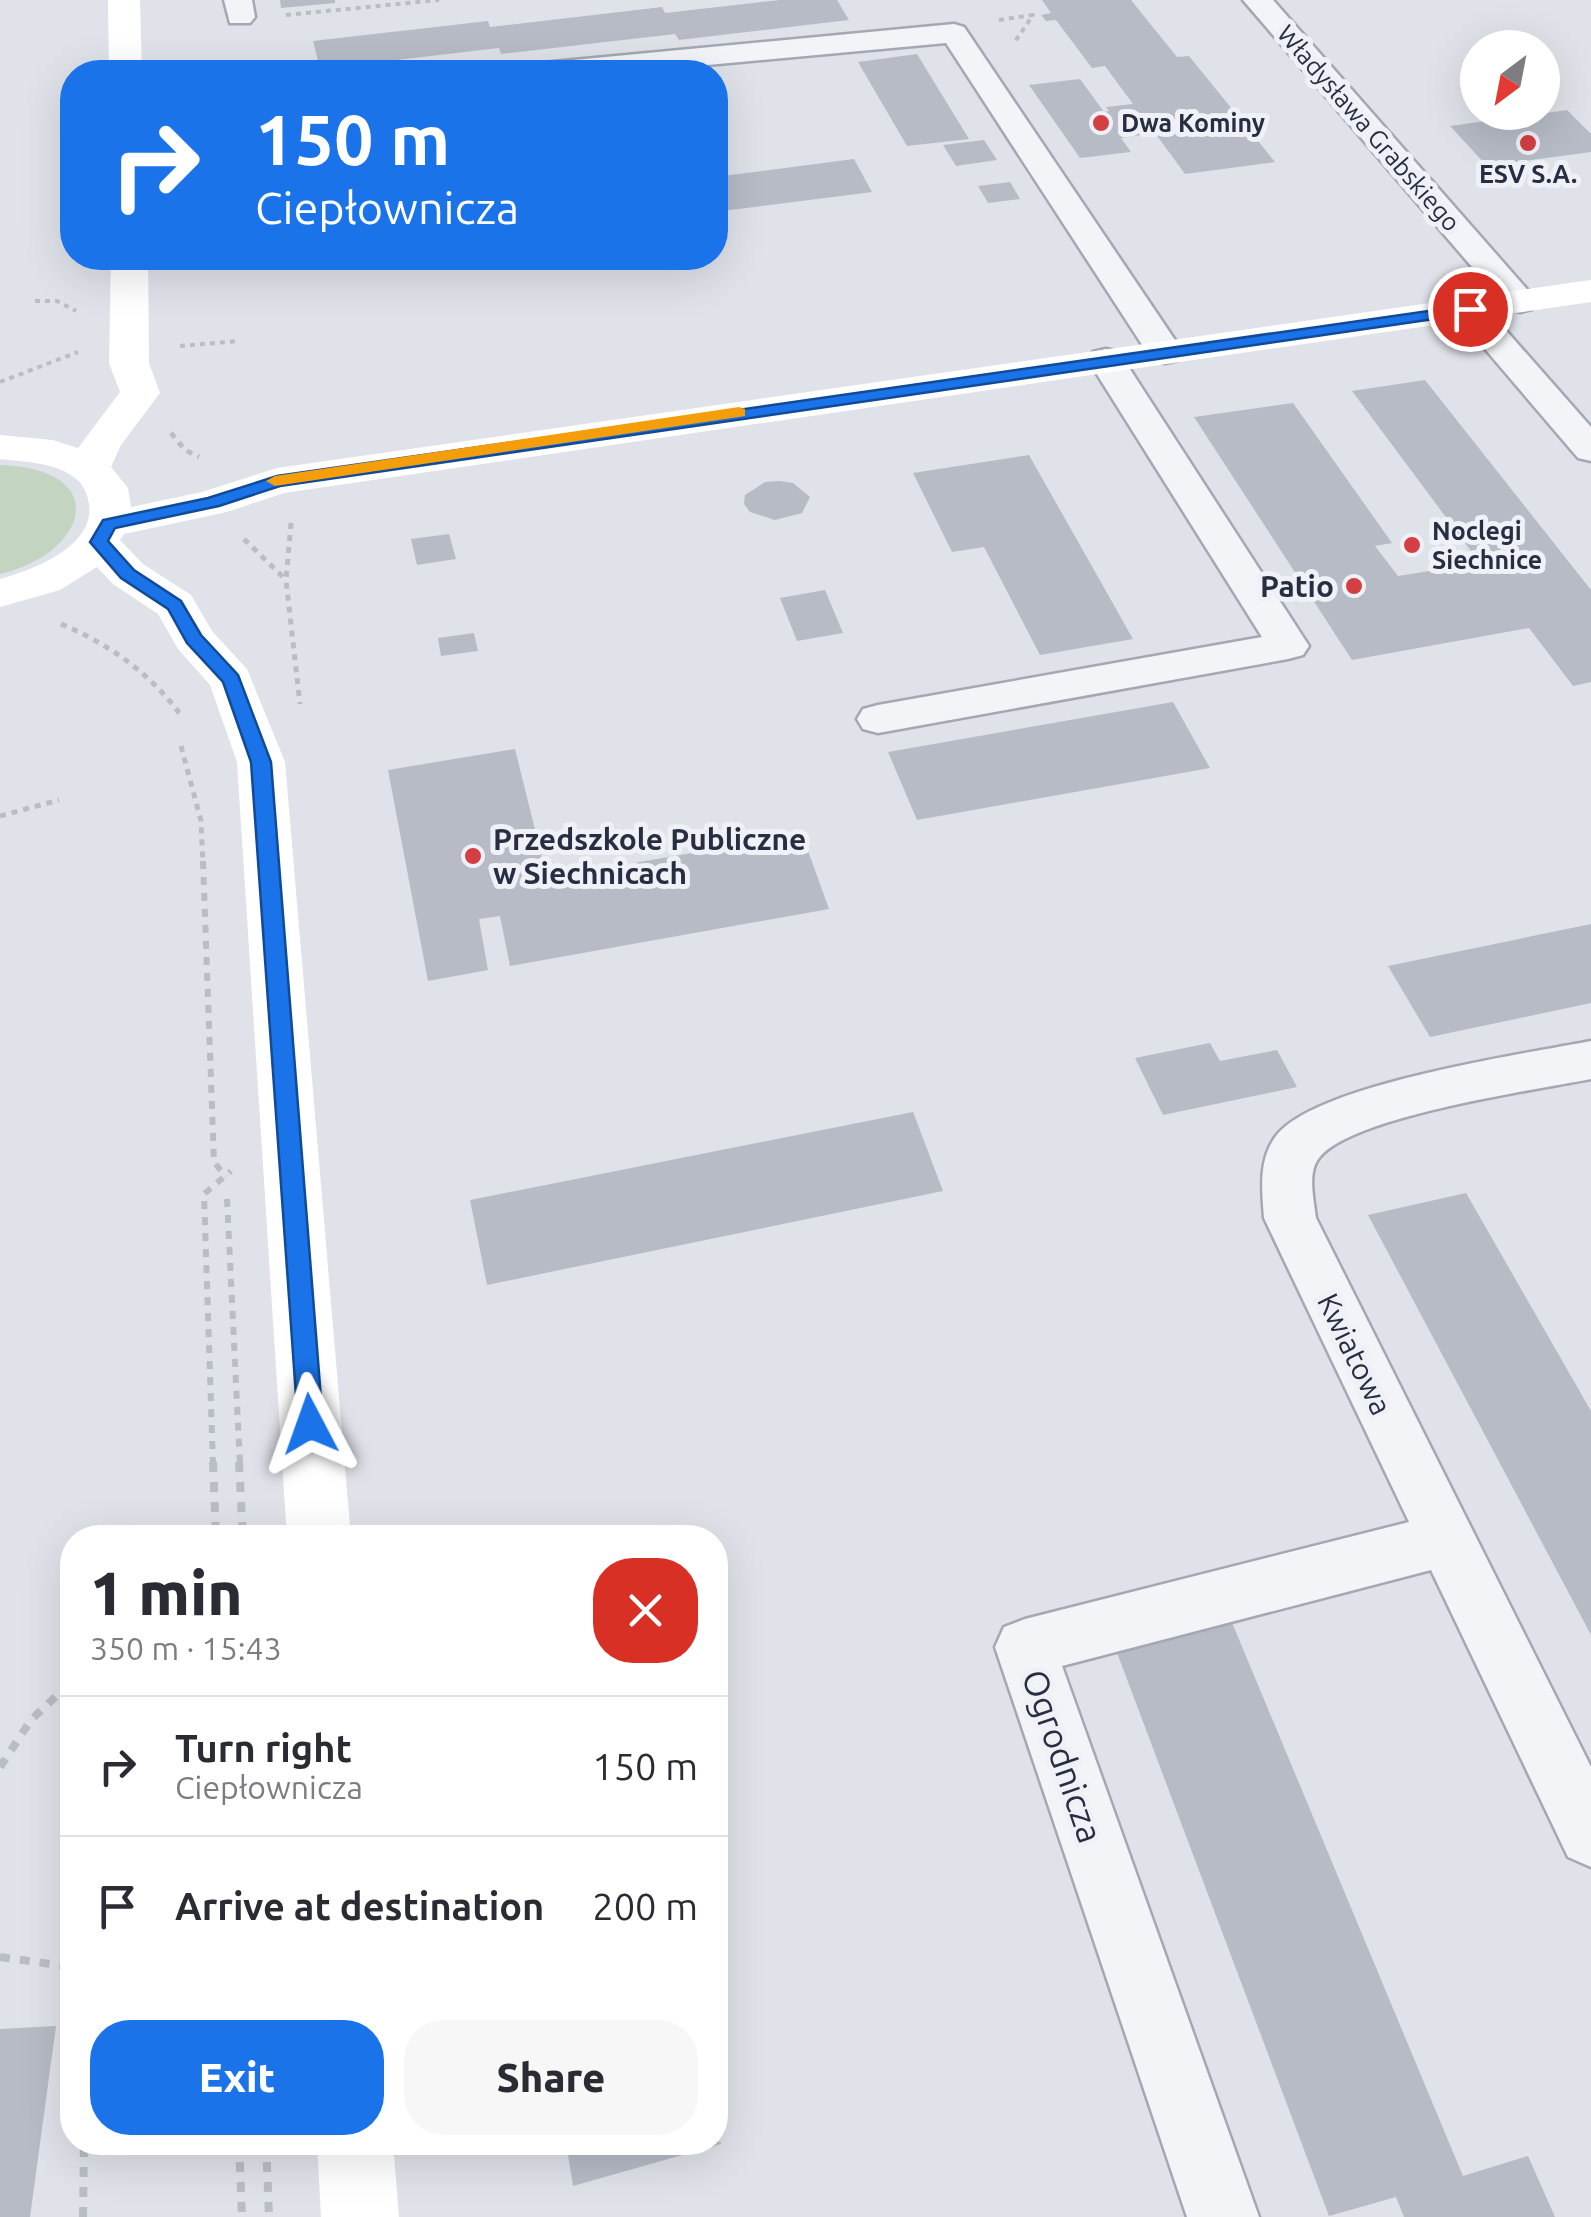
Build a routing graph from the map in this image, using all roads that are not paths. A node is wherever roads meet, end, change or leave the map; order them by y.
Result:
1 (124, 0) edge
2 (1256, 0) edge
3 (126, 60) edge
4 (669, 60) edge
5 (129, 270) edge
6 (1591, 291) edge
7 (1520, 302) junction
8 (1470, 309) junction
9 (130, 348) junction
10 (1165, 352) junction
11 (1106, 360) junction
12 (15, 447) edge
13 (1591, 450) edge
14 (101, 504) junction
15 (55, 574) junction
16 (0, 593) edge
17 (194, 639) junction
18 (878, 719) dead end
19 (1591, 1060) edge
20 (318, 1525) edge
21 (1444, 1540) junction
22 (1591, 1834) edge
23 (356, 2155) edge
24 (360, 2217) edge
25 (1223, 2217) edge

1 - 3 street
2 - 7 street, Władysława Grabskiego
4 - 10 street
5 - 9 street
6 - 7 street
7 - 8 street
8 - 10 street
8 - 13 street
9 - 12 street
9 - 14 street
10 - 11 street
11 - 14 street
11 - 18 street
12 - 14 street
14 - 15 street
14 - 17 street
15 - 16 street
15 - 17 street
17 - 20 street
19 - 21 street, Kwiatowa
21 - 22 street, Kwiatowa
21 - 25 street, Ogrodnicza
23 - 24 street

